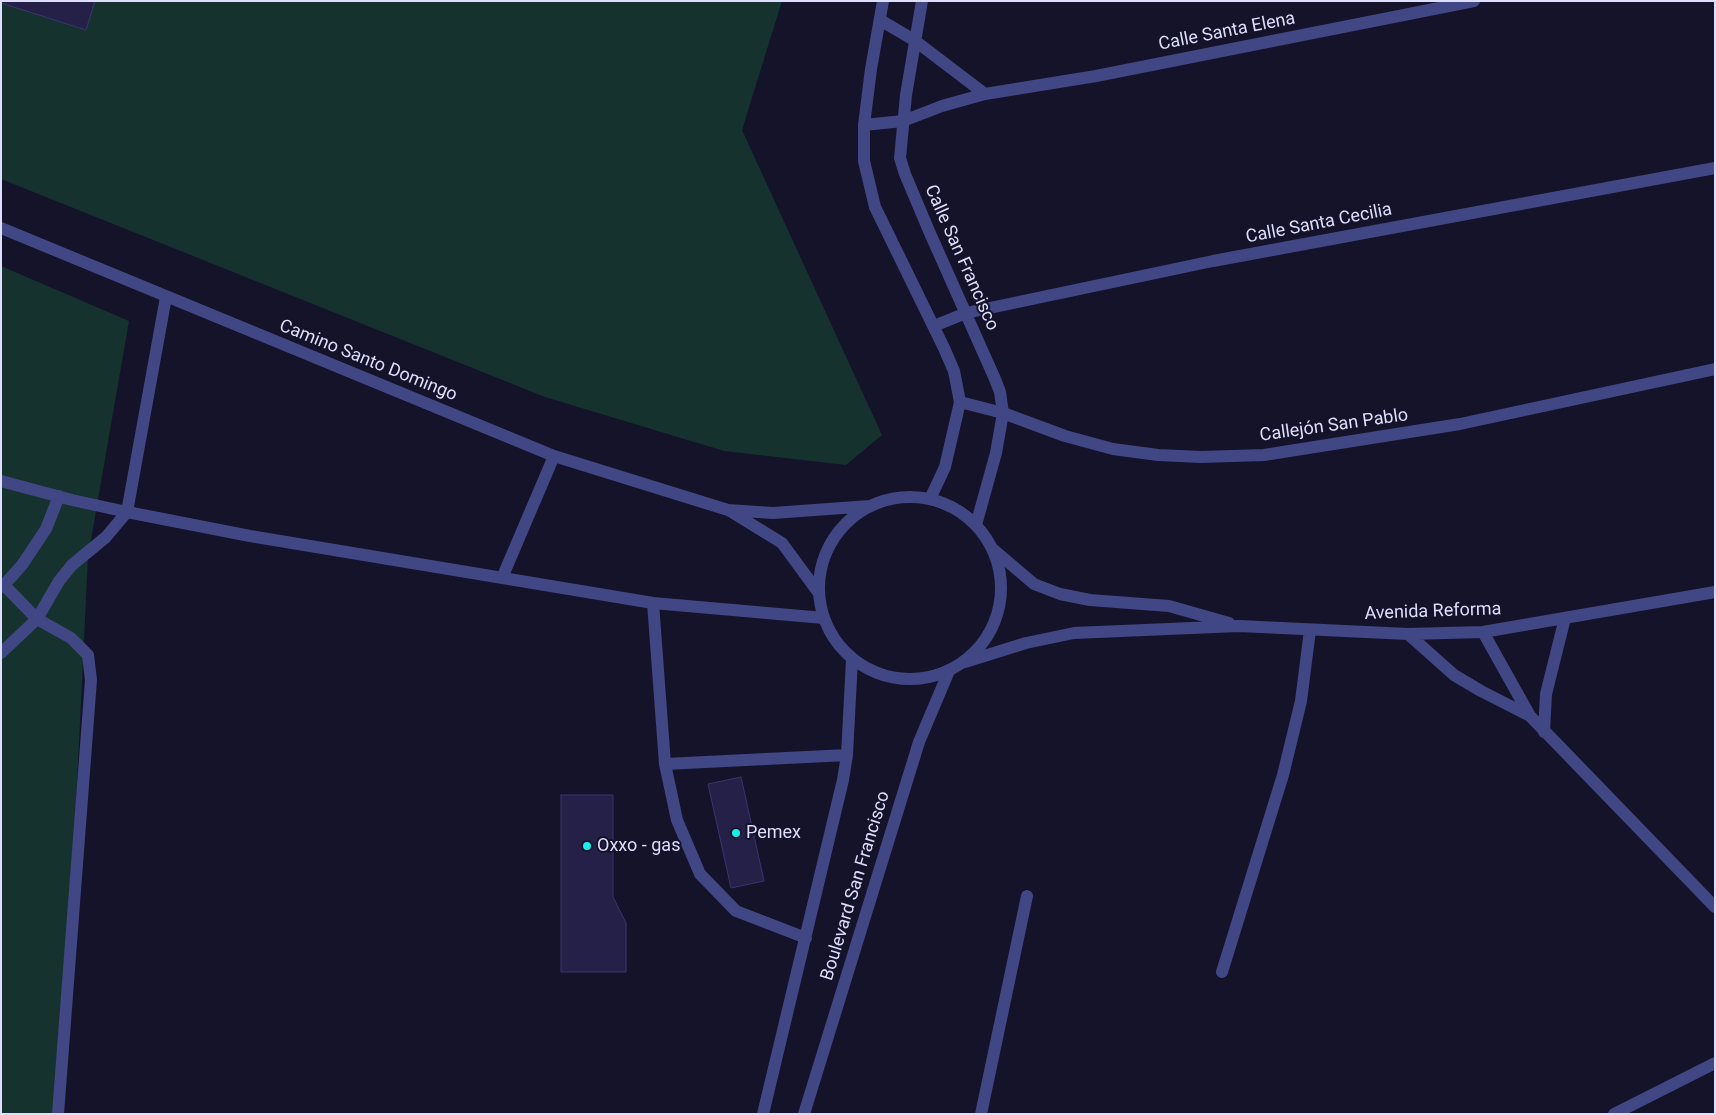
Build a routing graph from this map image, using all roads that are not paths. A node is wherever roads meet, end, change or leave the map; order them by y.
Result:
1 (884, 1) edge
2 (922, 1) edge
3 (1474, 1) edge
4 (880, 20) junction
5 (914, 40) junction
6 (985, 94) junction
7 (903, 121) junction
8 (864, 125) junction
9 (1715, 168) edge
10 (1, 228) edge
11 (166, 297) junction
12 (966, 313) junction
13 (934, 326) junction
14 (1715, 369) edge
15 (960, 402) junction
16 (1004, 413) junction
17 (554, 456) junction
18 (1, 481) edge
19 (59, 496) junction
20 (930, 499) junction
21 (870, 506) junction
22 (728, 510) junction
23 (128, 512) junction
24 (976, 525) junction
25 (994, 550) junction
26 (502, 578) junction
27 (2, 585) edge
28 (818, 592) junction
29 (1715, 592) edge
30 (653, 603) junction
31 (824, 618) junction
32 (1565, 618) junction
33 (37, 619) junction
34 (1239, 626) junction
35 (1310, 630) junction
36 (1483, 632) junction
37 (1408, 634) junction
38 (1, 653) edge
39 (852, 658) junction
40 (965, 662) junction
41 (949, 671) junction
42 (1530, 716) junction
43 (1544, 732) junction
44 (847, 755) junction
45 (666, 764) junction
46 (1027, 896) dead end
47 (1710, 896) edge
48 (1715, 907) edge
49 (806, 938) junction
50 (1222, 972) dead end
51 (1715, 1062) edge
52 (58, 1114) edge
53 (763, 1114) edge
54 (804, 1114) edge
55 (981, 1114) edge
56 (1614, 1114) edge

1 - 4 street
2 - 5 street, Calle San Francisco
3 - 6 street, Calle Santa Elena
4 - 5 street
4 - 8 street
5 - 6 street
5 - 7 street, Calle San Francisco
6 - 7 street, Calle Santa Elena
7 - 8 street, Calle Santa Elena
7 - 12 street, Calle San Francisco
8 - 13 street
9 - 12 street, Calle Santa Cecilia
10 - 11 street, Camino Santo Domingo
11 - 17 street, Camino Santo Domingo
11 - 23 street
12 - 13 street, Calle Santa Cecilia
12 - 16 street, Calle San Francisco
13 - 15 street
14 - 16 street, Callejón San Pablo
15 - 16 street, Callejón San Pablo
15 - 20 street
16 - 24 street, Calle San Francisco
17 - 22 street, Camino Santo Domingo
17 - 26 street
18 - 19 street
19 - 23 street
19 - 27 street
20 - 21 street
20 - 24 street
21 - 22 street, Camino Santo Domingo
21 - 28 street
22 - 28 street, Camino Santo Domingo
23 - 26 street
23 - 33 street
24 - 25 street
25 - 34 street, Avenida Reforma
25 - 40 street
26 - 30 street
27 - 33 street
28 - 31 street
29 - 32 street, Avenida Reforma
30 - 31 street
30 - 45 street
31 - 39 street
32 - 36 street, Avenida Reforma
32 - 43 street
33 - 38 street
33 - 52 street
34 - 35 street, Avenida Reforma
34 - 40 street, Avenida Reforma
35 - 37 street, Avenida Reforma
35 - 50 street
36 - 37 street, Avenida Reforma
36 - 42 street
37 - 42 street
39 - 41 street
39 - 44 street, Boulevard San Francisco
40 - 41 street
41 - 54 street, Boulevard San Francisco
42 - 43 street
43 - 47 street
44 - 45 street
44 - 49 street, Boulevard San Francisco
45 - 49 street
46 - 55 street
47 - 48 street
49 - 53 street, Boulevard San Francisco
51 - 56 street

